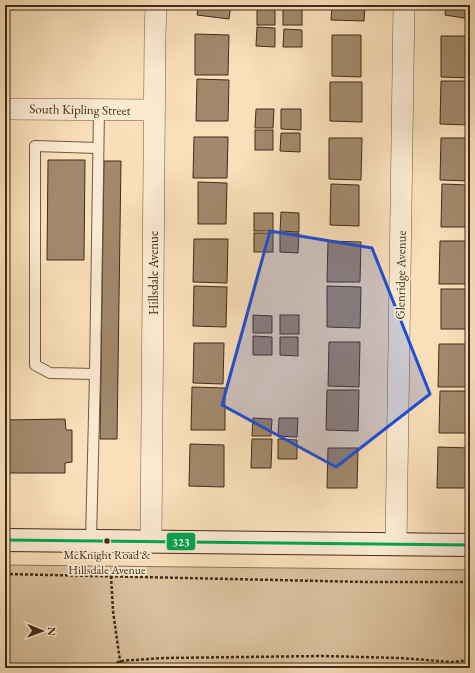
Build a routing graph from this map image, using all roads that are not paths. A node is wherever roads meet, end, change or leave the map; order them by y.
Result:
1 (156, 5) edge
2 (404, 5) edge
3 (5, 108) edge
4 (99, 110) junction
5 (154, 110) junction
6 (98, 148) junction
7 (95, 374) junction
8 (5, 540) edge
9 (91, 540) junction
10 (151, 541) junction
11 (396, 544) junction
12 (470, 545) edge

1 - 5 street, Hillsdale Avenue
2 - 11 street, Glenridge Avenue
3 - 4 street, South Kipling Street
4 - 5 street, South Kipling Street
4 - 6 lane
5 - 10 street, Hillsdale Avenue
6 - 7 lane
6 - 7 lane
7 - 9 lane
8 - 9 main road
9 - 10 main road
10 - 11 main road
11 - 12 main road

